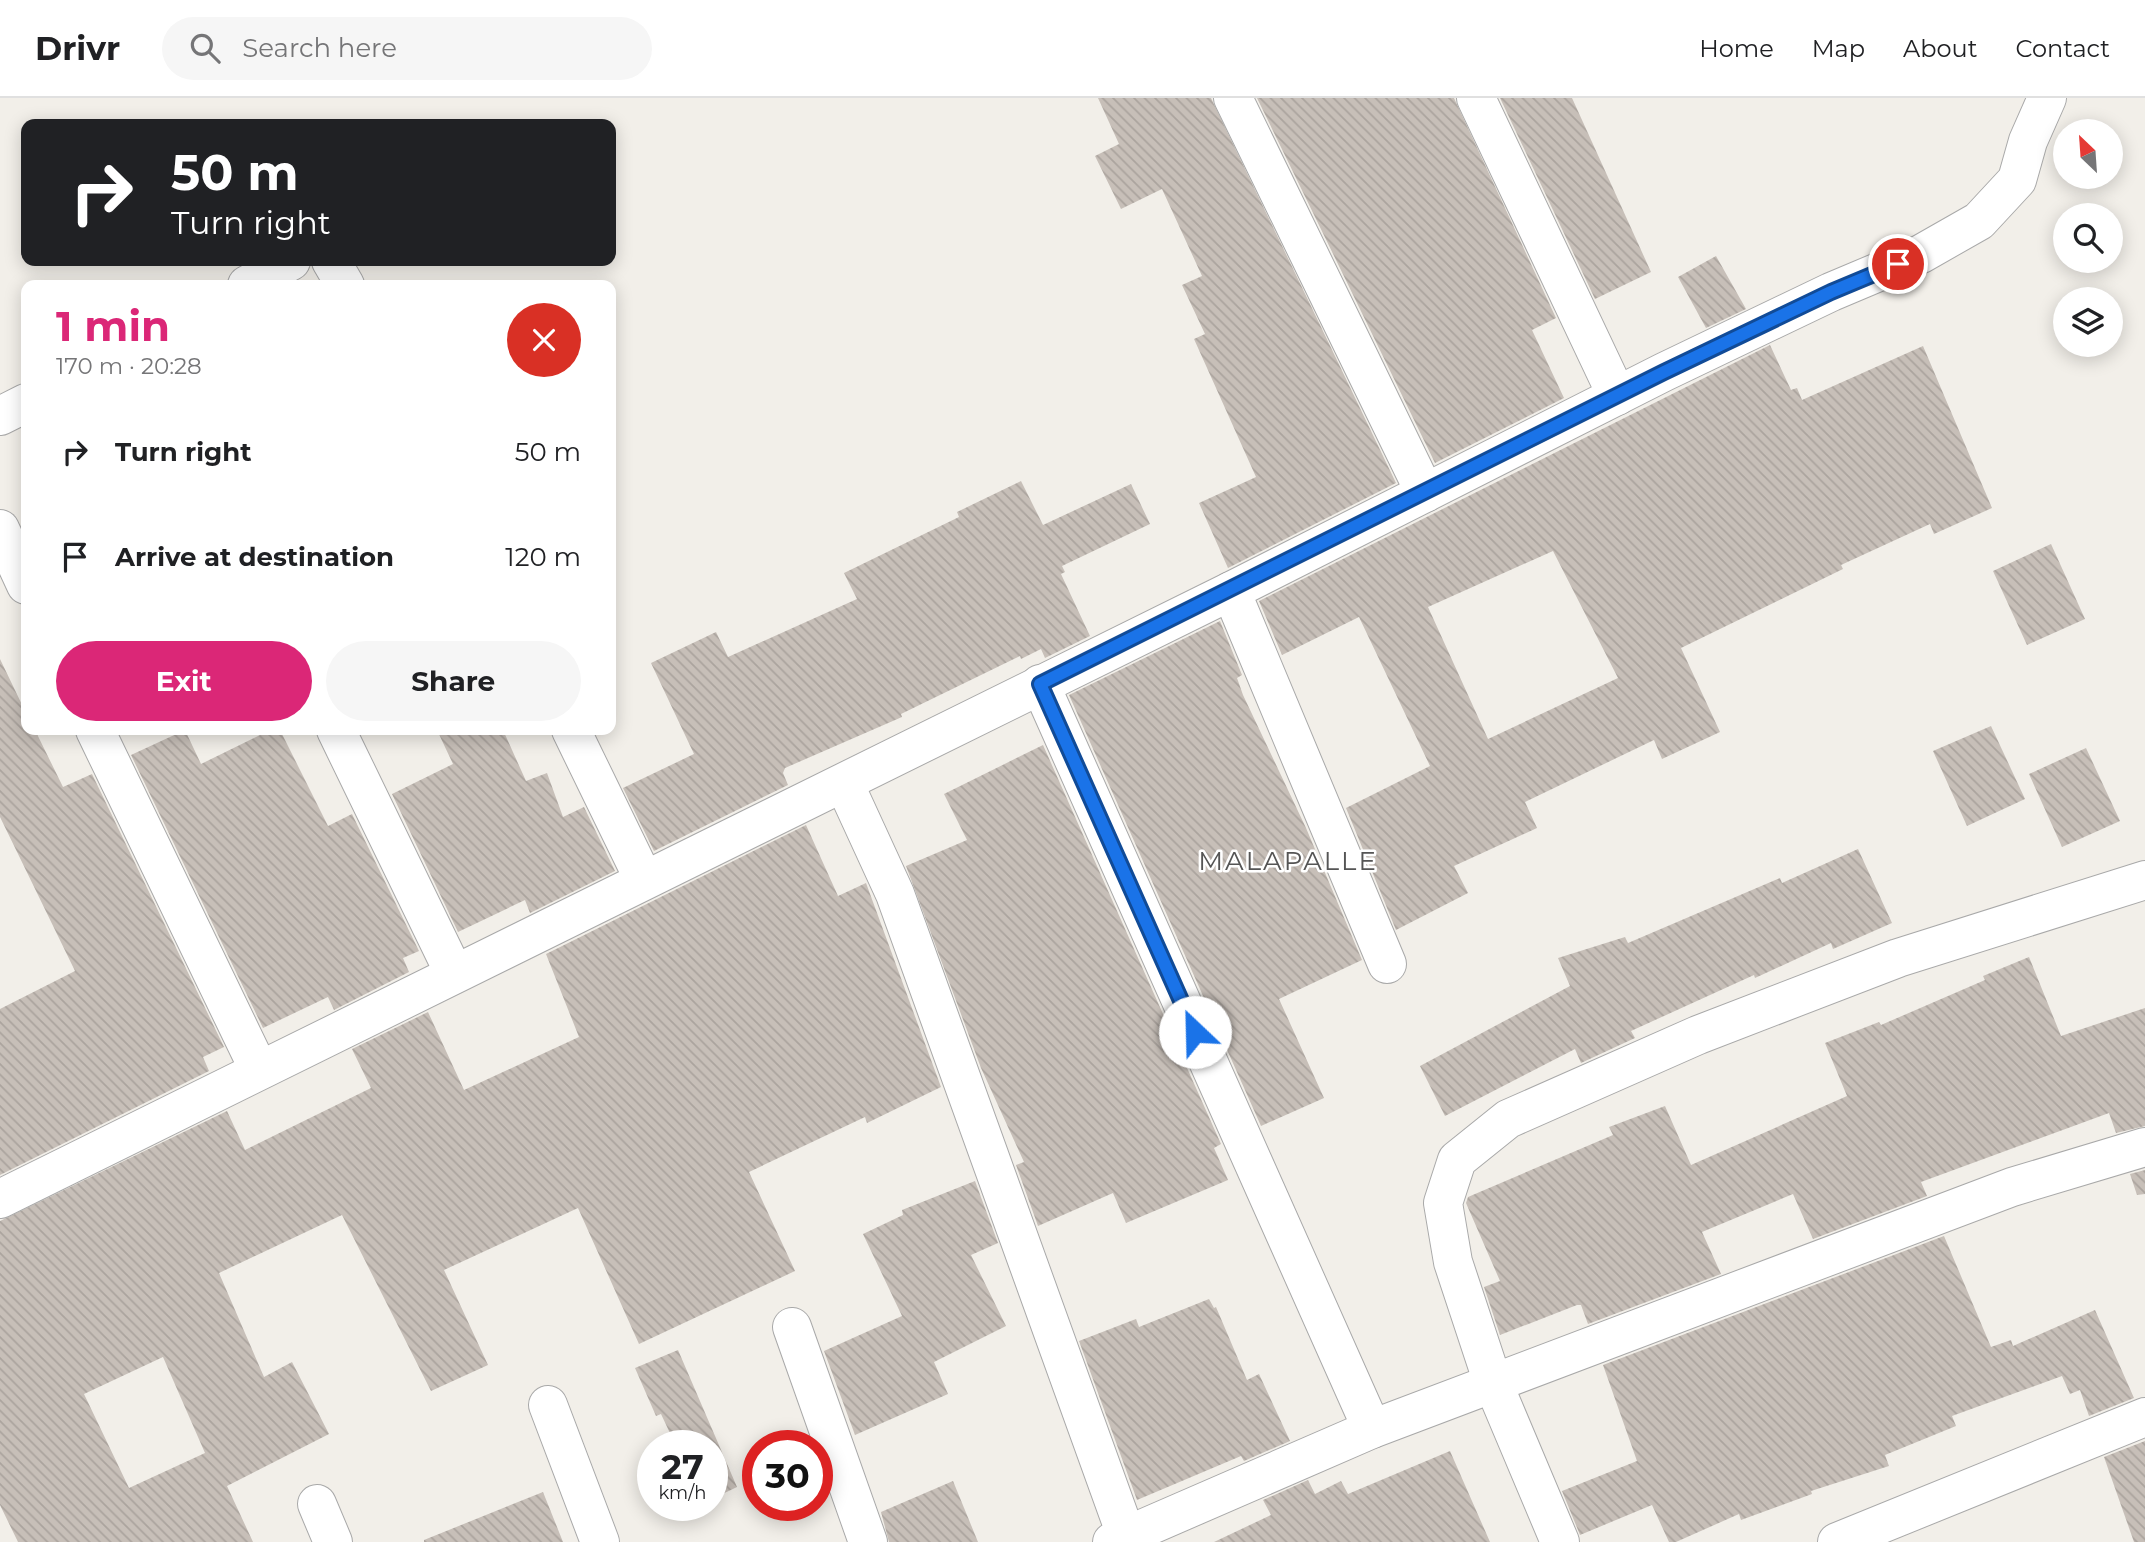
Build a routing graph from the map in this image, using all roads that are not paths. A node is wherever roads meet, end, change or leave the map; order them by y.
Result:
1 (1233, 98) edge
2 (1476, 98) edge
3 (2047, 98) edge
4 (282, 266) edge
5 (256, 280) edge
6 (1616, 396) junction
7 (21, 406) edge
8 (0, 416) edge
9 (1425, 493) junction
10 (0, 529) edge
11 (21, 574) edge
12 (1231, 591) junction
13 (1040, 684) junction
14 (96, 735) edge
15 (338, 735) edge
16 (573, 735) edge
17 (844, 783) junction
18 (643, 880) junction
19 (2145, 880) edge
20 (1387, 964) dead end
21 (454, 974) junction
22 (259, 1070) junction
23 (2145, 1147) edge
24 (0, 1199) edge
25 (792, 1327) dead end
26 (1493, 1384) junction
27 (548, 1405) dead end
28 (2145, 1417) edge
29 (1373, 1429) junction
30 (317, 1504) dead end
31 (1119, 1539) edge
32 (333, 1542) edge
33 (600, 1542) edge
34 (868, 1542) edge
35 (1560, 1542) edge
36 (1837, 1542) edge

1 - 9 street
2 - 6 street
3 - 6 street
4 - 5 street
6 - 9 street
7 - 8 street
9 - 12 street
10 - 11 street
12 - 13 street
12 - 20 street
13 - 17 street
13 - 29 street
14 - 22 street
15 - 21 street
16 - 18 street
17 - 18 street
17 - 31 street
18 - 21 street
19 - 26 street
21 - 22 street
22 - 24 street
23 - 26 street
25 - 34 street
26 - 29 street
26 - 35 street
27 - 33 street
28 - 36 street
29 - 31 street
30 - 32 street

